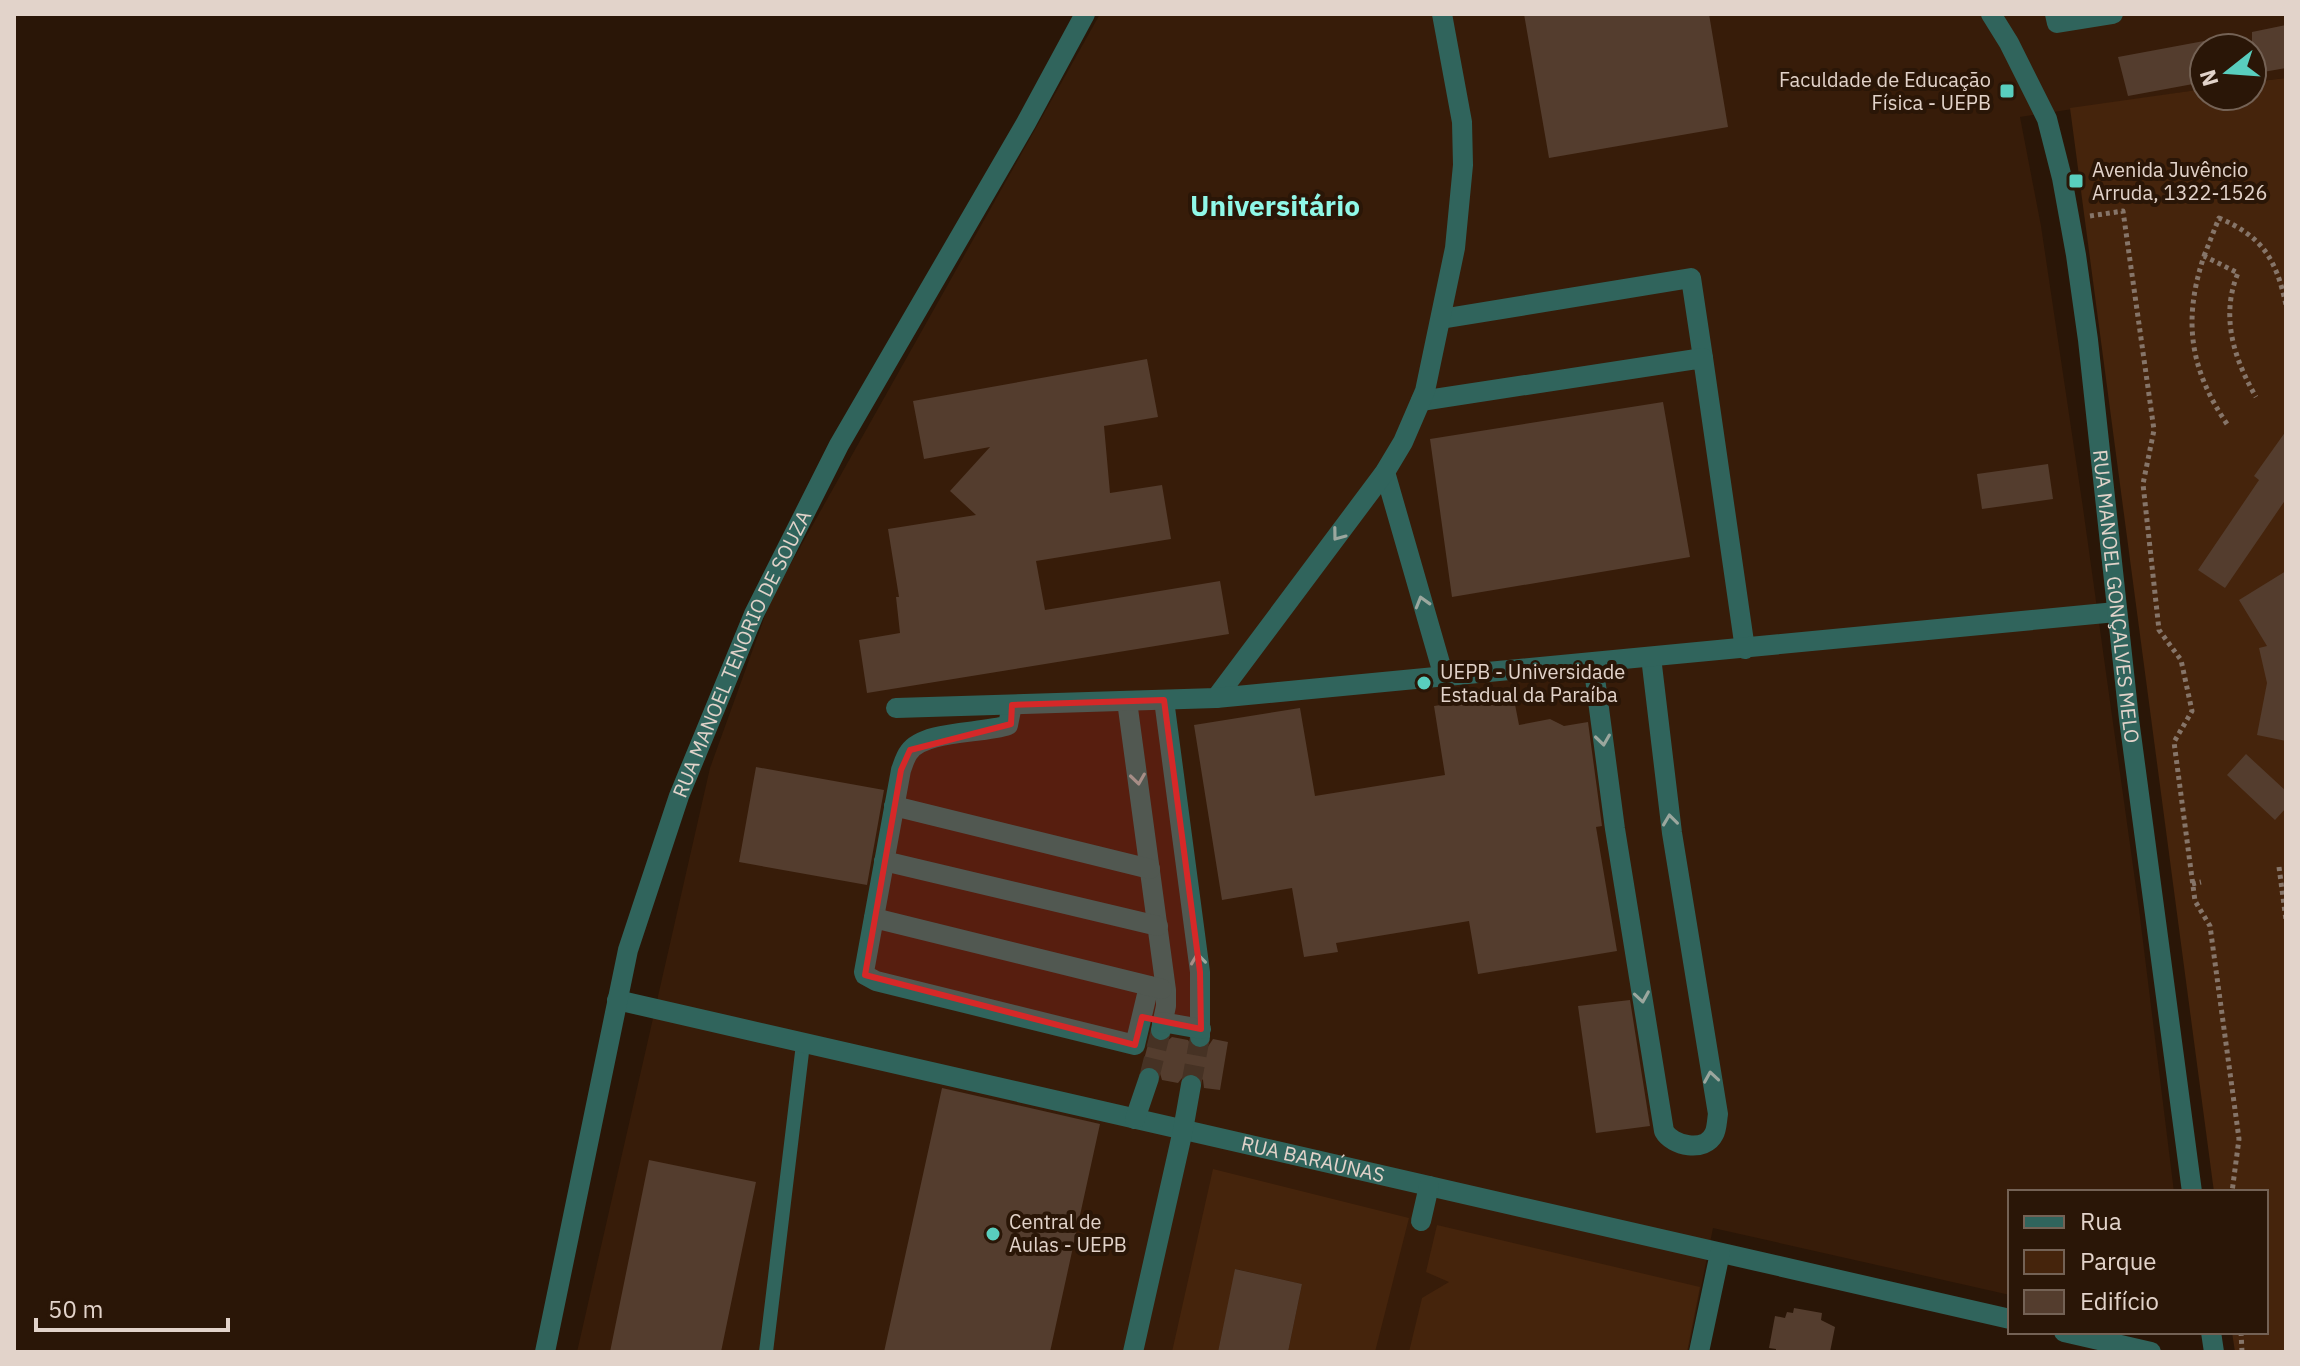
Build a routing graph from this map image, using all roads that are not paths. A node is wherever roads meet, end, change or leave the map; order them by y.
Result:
1 (1085, 14) edge
2 (1442, 14) edge
3 (1991, 14) edge
4 (2055, 14) edge
5 (2113, 14) edge
6 (1441, 319) junction
7 (1703, 358) junction
8 (1421, 401) junction
9 (1385, 472) junction
10 (2116, 612) junction
11 (1745, 649) junction
12 (1651, 657) junction
13 (1593, 663) junction
14 (1444, 677) junction
15 (1216, 698) junction
16 (1164, 700) junction
17 (1127, 701) junction
18 (1012, 705) junction
19 (896, 708) dead end
20 (894, 806) junction
21 (884, 861) junction
22 (1150, 869) junction
23 (874, 918) junction
24 (1158, 926) junction
25 (1157, 988) junction
26 (617, 1000) junction
27 (803, 1044) junction
28 (1149, 1078) tunnel mouth
29 (1191, 1085) tunnel mouth
30 (1135, 1119) junction
31 (1183, 1130) junction
32 (1429, 1186) junction
33 (2192, 1190) edge
34 (1421, 1221) dead end
35 (1720, 1253) junction
36 (2008, 1319) edge
37 (2073, 1334) edge
38 (545, 1352) edge
39 (766, 1352) edge
40 (1133, 1352) edge
41 (1699, 1352) edge
42 (2151, 1352) edge

1 - 26 street, RUA MANOEL TENORIO DE SOUZA
2 - 6 street
3 - 10 street, RUA MANOEL GONÇALVES MELO
4 - 5 street
6 - 7 street
6 - 8 street
7 - 8 street
7 - 11 street
8 - 9 street
14 -> 9 street
9 -> 15 street
10 - 11 street
10 - 33 street, RUA MANOEL GONÇALVES MELO
11 - 12 street
12 - 13 street
13 -> 12 street
13 - 14 street
14 - 15 street
15 - 16 street
16 - 17 street
25 -> 16 street
17 - 18 street
17 -> 22 street
18 - 19 street
18 - 20 street
20 - 21 street
20 - 22 street
21 - 23 street
21 - 24 street
22 - 24 street
23 - 25 street
23 - 25 street
24 - 25 street
26 - 27 street, RUA BARAÚNAS
26 - 38 street, RUA MANOEL TENORIO DE SOUZA
27 - 30 street, RUA BARAÚNAS
27 - 39 lane
28 - 30 street
29 - 31 street
30 - 31 street, RUA BARAÚNAS
31 - 32 street, RUA BARAÚNAS
31 - 40 street
32 - 34 street
32 - 35 street, RUA BARAÚNAS
35 - 36 street, RUA BARAÚNAS
35 - 41 street
37 - 42 street

